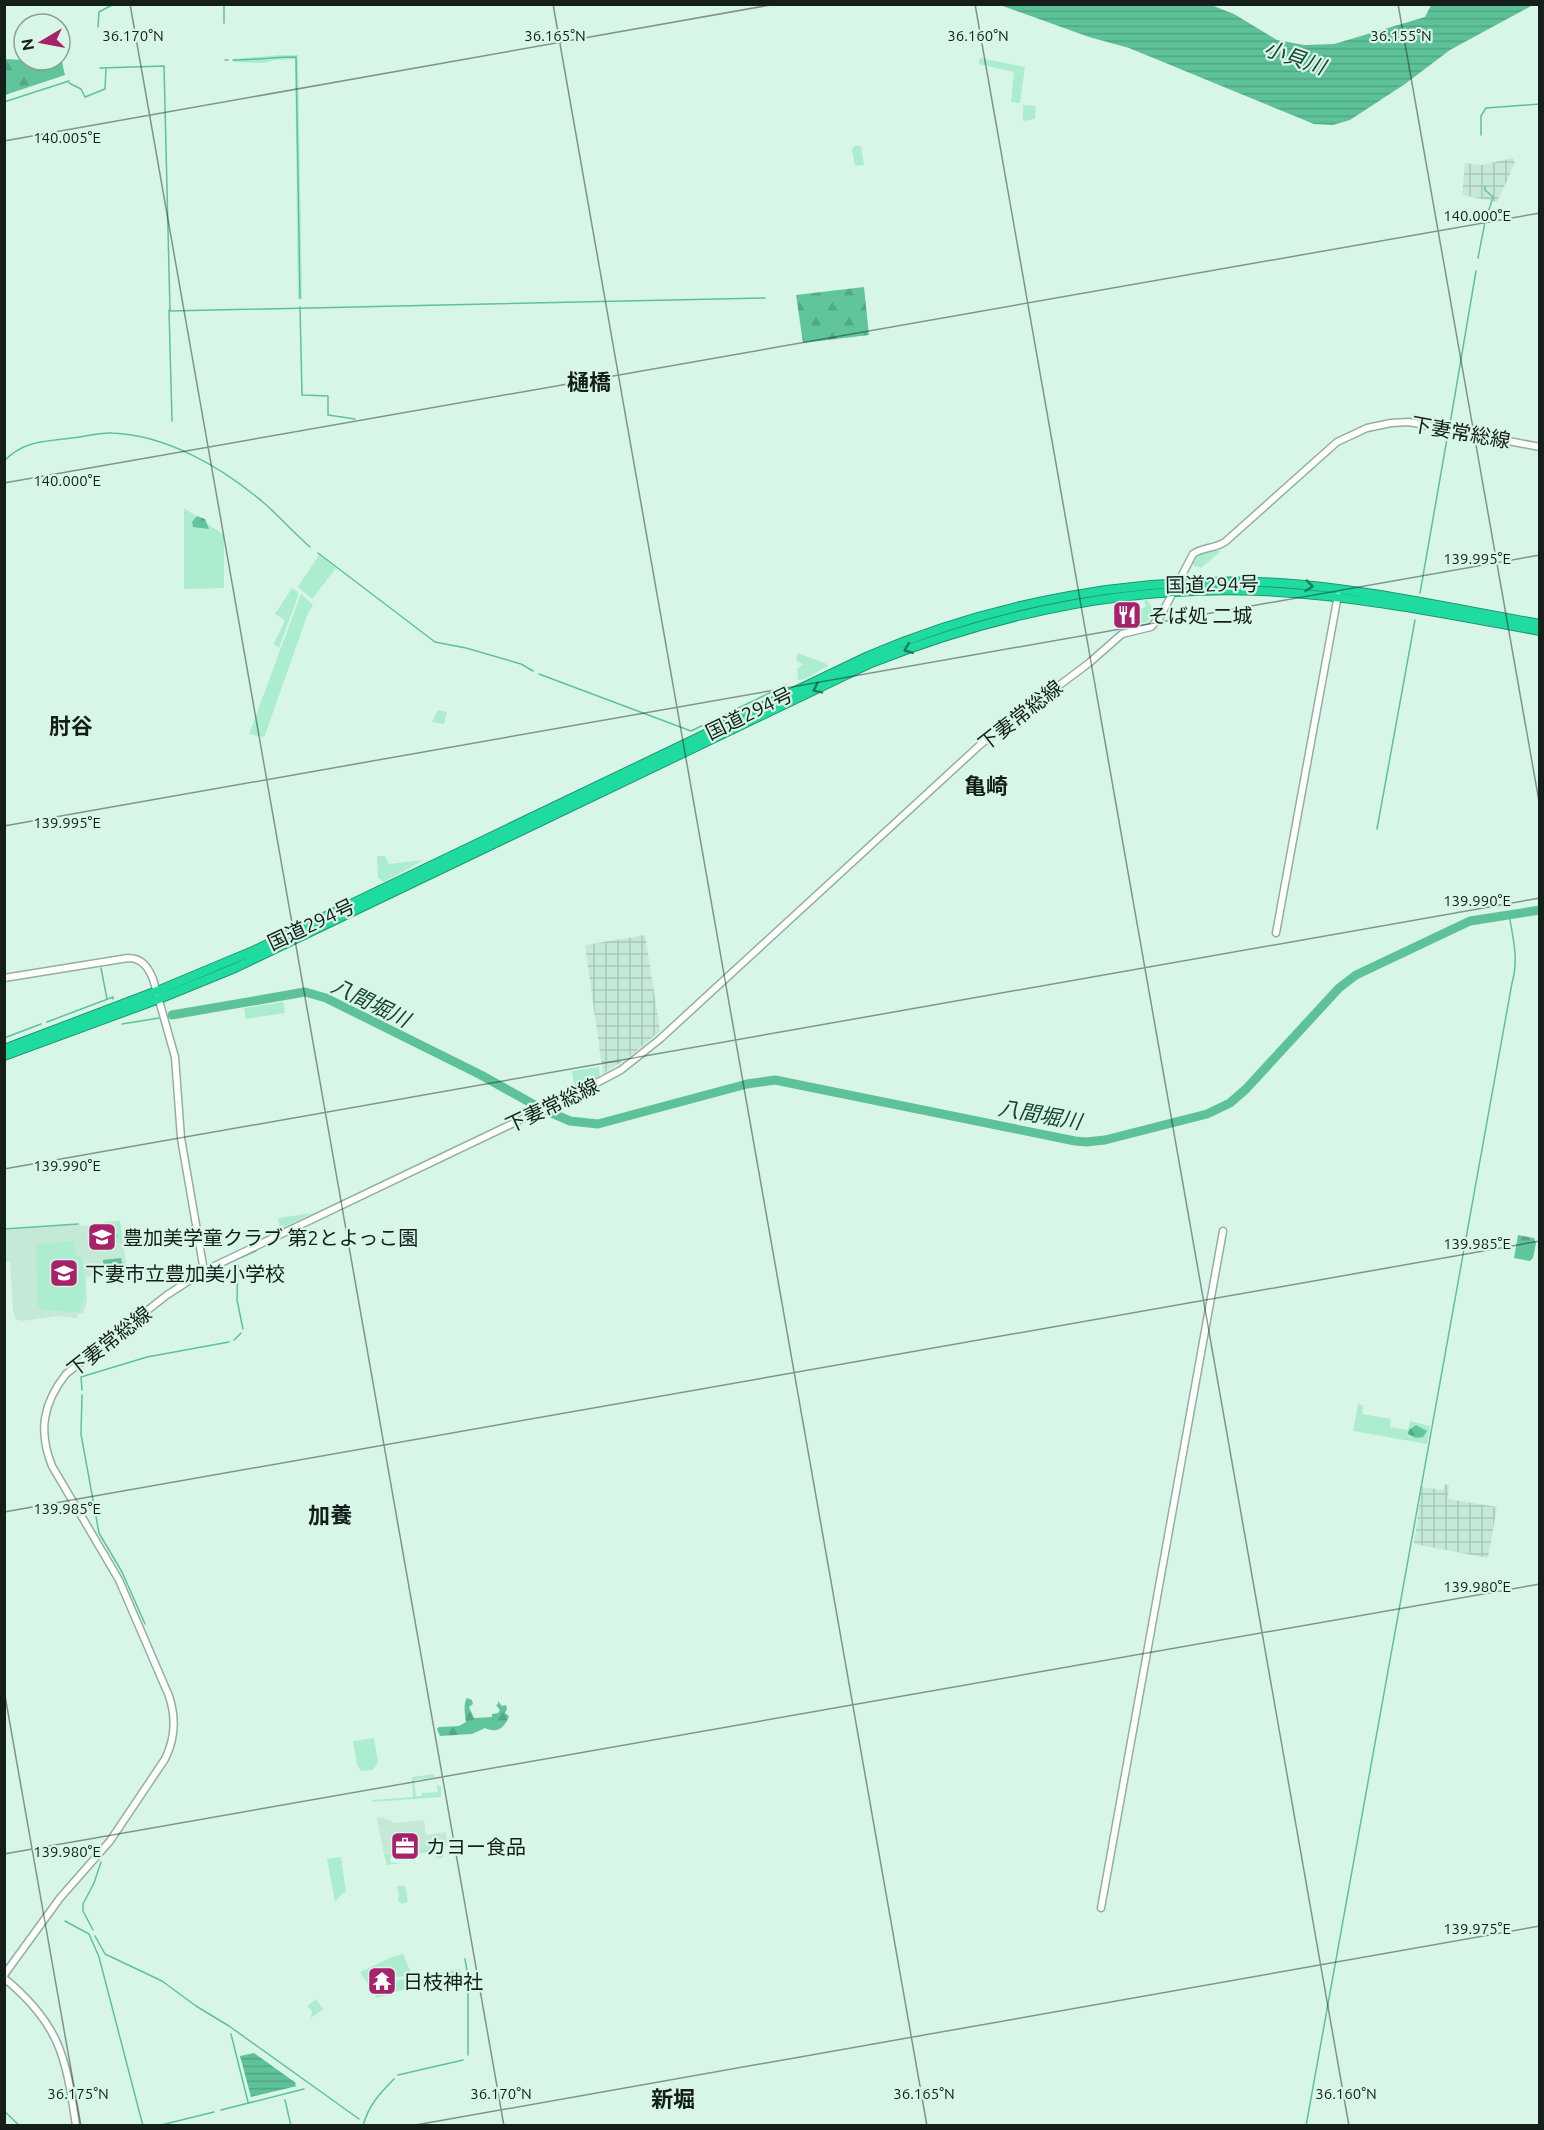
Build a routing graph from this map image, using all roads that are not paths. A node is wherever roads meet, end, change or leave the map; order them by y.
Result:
1 (1539, 447) edge
2 (1176, 583) junction
3 (1172, 592) junction
4 (1338, 593) junction
5 (1539, 624) edge
6 (1539, 631) edge
7 (1276, 933) dead end
8 (4, 978) edge
9 (158, 995) junction
10 (4, 1049) edge
11 (4, 1056) edge
12 (1223, 1231) dead end
13 (204, 1271) junction
14 (1101, 1908) dead end
15 (4, 1976) edge
16 (76, 2126) edge

1 - 2 main road, 下妻常総線
2 - 3 main road, 下妻常総線
2 -> 4 highway, 国道294号
2 - 9 highway, 国道294号
3 - 4 highway, 国道294号
3 -> 9 highway, 国道294号
3 - 13 main road, 下妻常総線
4 - 5 highway, 国道294号
4 - 6 highway, 国道294号
4 - 7 main road
8 - 9 main road
9 - 10 highway, 国道294号
9 - 11 highway, 国道294号
9 - 13 main road
12 - 14 main road
13 - 15 main road, 下妻常総線
15 - 16 main road

